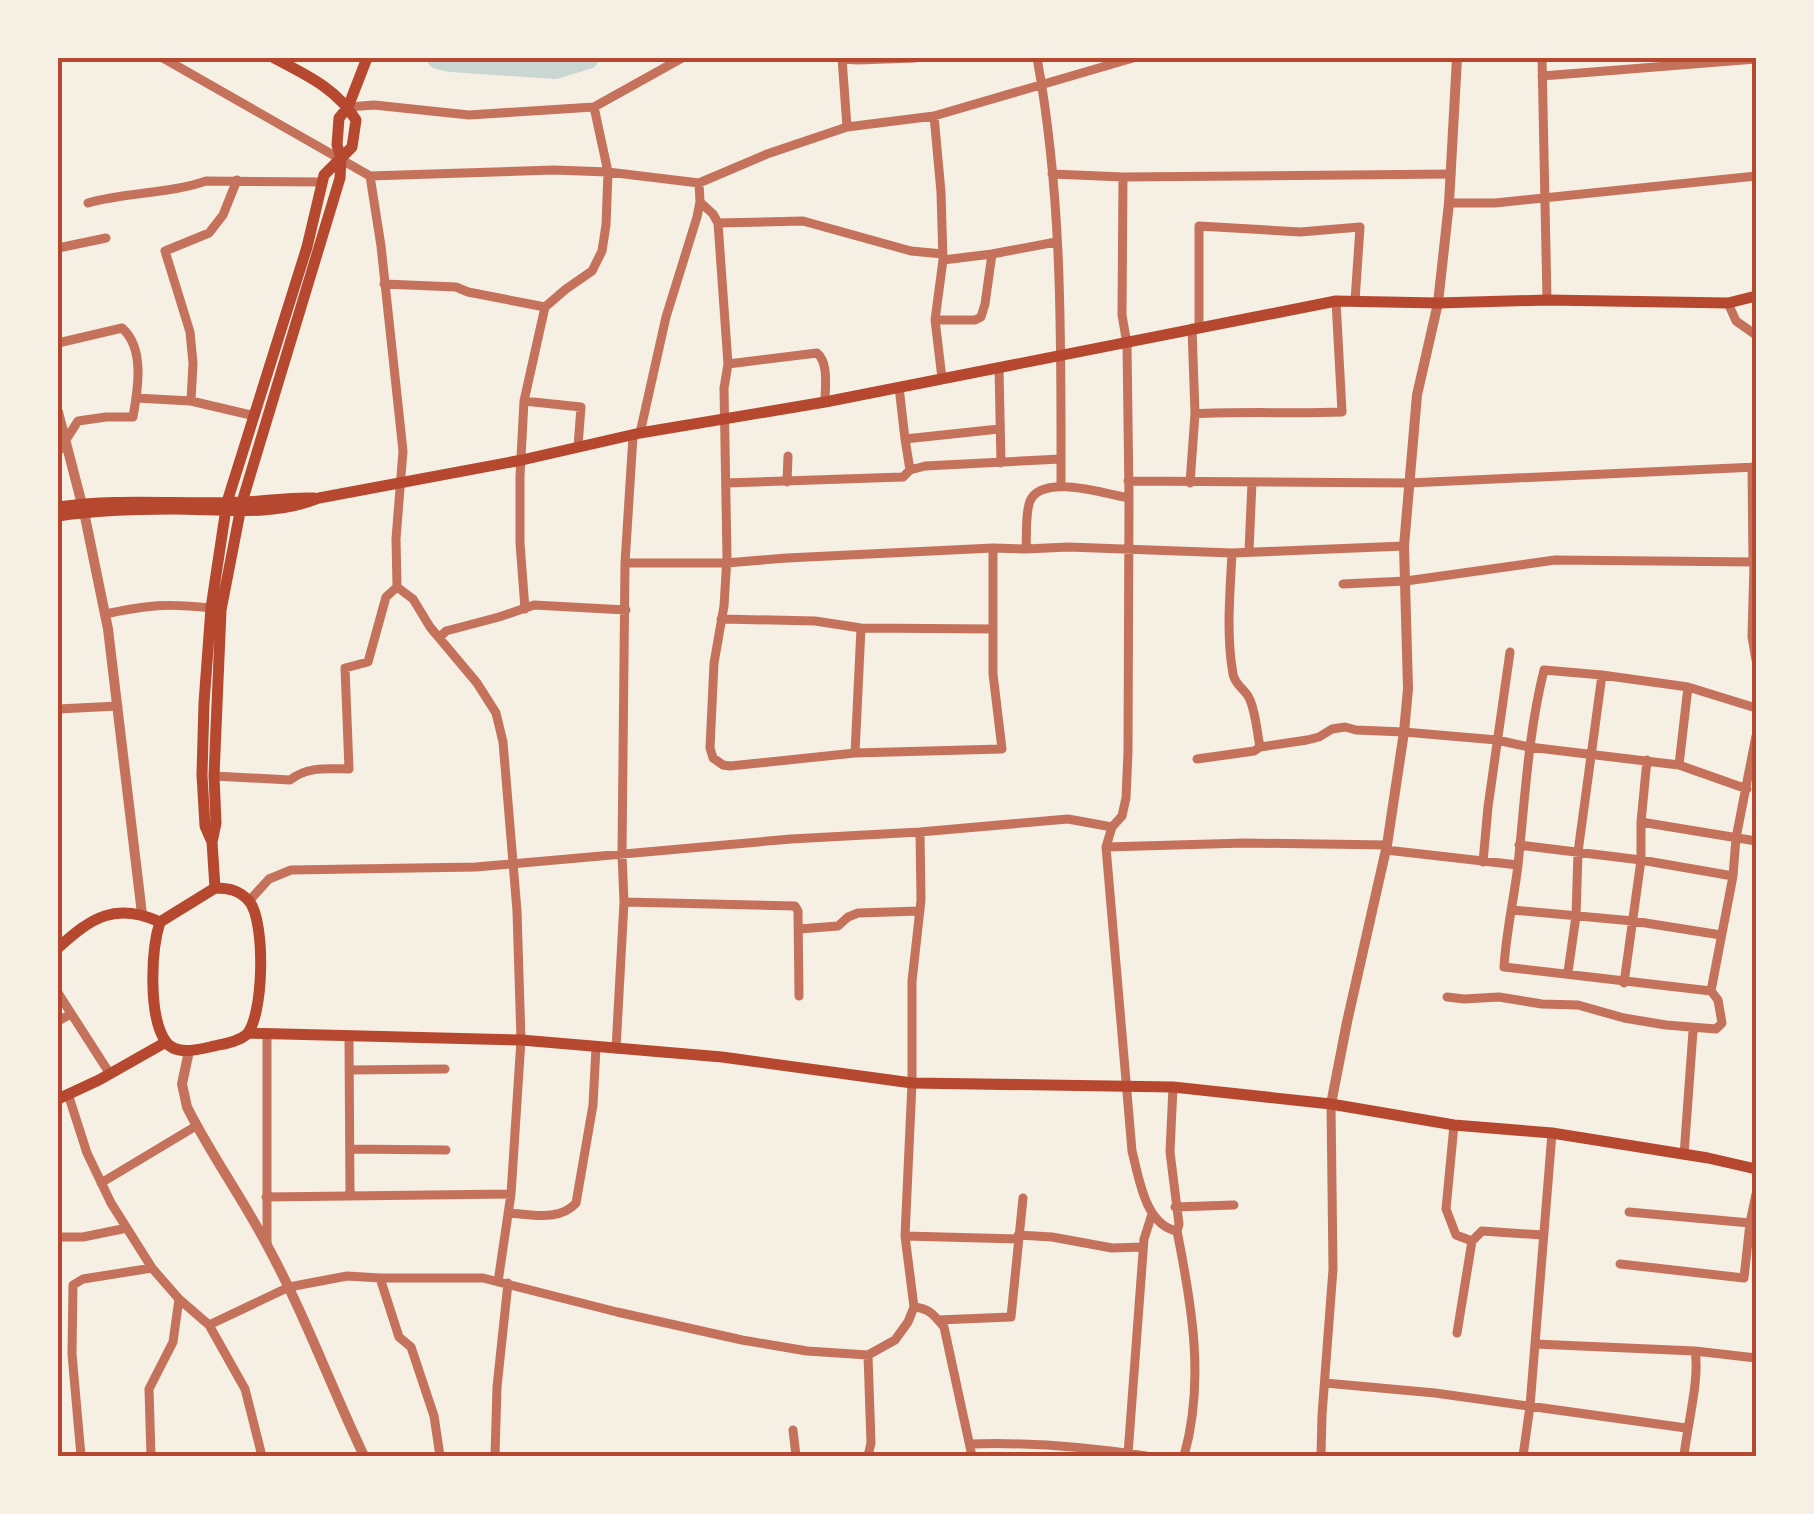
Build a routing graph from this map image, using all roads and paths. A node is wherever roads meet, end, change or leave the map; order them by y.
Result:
1 (164, 58) edge
2 (274, 58) edge
3 (682, 58) edge
4 (842, 58) edge
5 (915, 58) edge
6 (1037, 58) edge
7 (1133, 58) edge
8 (1456, 58) edge
9 (1542, 58) edge
10 (1756, 60) edge
11 (365, 62) edge
12 (1542, 76) junction
13 (1042, 85) junction
14 (348, 106) junction
15 (594, 107) junction
16 (934, 116) junction
17 (847, 127) junction
18 (341, 158) junction
19 (608, 172) junction
20 (1052, 174) junction
21 (1451, 174) junction
22 (370, 176) junction
23 (1756, 176) edge
24 (1123, 178) junction
25 (237, 180) junction
26 (322, 182) junction
27 (699, 183) junction
28 (1544, 198) junction
29 (700, 202) junction
30 (88, 203) dead end
31 (1448, 203) junction
32 (718, 223) junction
33 (106, 238) dead end
34 (1056, 242) junction
35 (58, 248) edge
36 (992, 254) junction
37 (943, 257) junction
38 (384, 284) junction
39 (1756, 296) edge
40 (1336, 300) junction
41 (1547, 300) junction
42 (1355, 301) junction
43 (1728, 302) junction
44 (1438, 303) junction
45 (545, 308) junction
46 (935, 320) junction
47 (1196, 328) junction
48 (1756, 335) edge
49 (58, 342) edge
50 (1127, 344) junction
51 (1061, 354) junction
52 (728, 364) junction
53 (999, 368) junction
54 (942, 378) junction
55 (899, 387) junction
56 (136, 398) junction
57 (191, 401) junction
58 (524, 401) junction
59 (825, 402) junction
60 (58, 412) edge
61 (1194, 414) junction
62 (256, 416) junction
63 (726, 420) junction
64 (999, 429) junction
65 (636, 434) junction
66 (905, 439) junction
67 (66, 440) junction
68 (578, 446) junction
69 (58, 452) edge
70 (788, 456) dead end
71 (1061, 459) junction
72 (522, 460) junction
73 (1001, 463) junction
74 (1754, 467) edge
75 (910, 470) junction
76 (400, 481) junction
77 (787, 482) junction
78 (1128, 482) junction
79 (1252, 482) junction
80 (1190, 483) junction
81 (1409, 483) junction
82 (726, 484) junction
83 (1060, 485) junction
84 (1129, 498) junction
85 (58, 507) edge
86 (227, 507) junction
87 (83, 508) junction
88 (241, 508) junction
89 (58, 516) edge
90 (1404, 546) junction
91 (993, 548) junction
92 (1026, 549) junction
93 (1130, 549) junction
94 (1250, 551) junction
95 (1232, 553) junction
96 (1755, 562) edge
97 (625, 563) junction
98 (726, 564) junction
99 (1406, 581) junction
100 (1342, 584) dead end
101 (397, 587) junction
102 (211, 608) junction
103 (524, 609) junction
104 (626, 610) junction
105 (105, 614) junction
106 (721, 619) junction
107 (861, 628) junction
108 (993, 629) junction
109 (439, 638) junction
110 (1510, 652) dead end
111 (1756, 660) edge
112 (1602, 675) junction
113 (1688, 687) junction
114 (118, 706) junction
115 (1756, 708) edge
116 (58, 709) edge
117 (1404, 732) junction
118 (1756, 736) edge
119 (1497, 740) junction
120 (1260, 747) junction
121 (1529, 748) junction
122 (854, 753) junction
123 (1592, 754) junction
124 (1197, 759) dead end
125 (1647, 760) junction
126 (1679, 765) junction
127 (214, 776) junction
128 (1748, 790) junction
129 (1641, 822) junction
130 (1112, 827) junction
131 (920, 832) junction
132 (1736, 838) junction
133 (1756, 841) edge
134 (212, 842) junction
135 (1520, 844) junction
136 (1106, 848) junction
137 (1387, 848) junction
138 (1578, 852) junction
139 (622, 854) junction
140 (1641, 860) junction
141 (1483, 862) junction
142 (514, 864) junction
143 (1518, 865) junction
144 (1733, 876) junction
145 (215, 888) junction
146 (249, 901) junction
147 (624, 902) junction
148 (1512, 910) junction
149 (920, 911) junction
150 (142, 914) junction
151 (1576, 916) junction
152 (1634, 921) junction
153 (160, 922) junction
154 (799, 929) junction
155 (1721, 935) junction
156 (58, 948) edge
157 (1568, 972) junction
158 (1624, 982) junction
159 (1711, 991) junction
160 (58, 993) edge
161 (799, 996) dead end
162 (1447, 996) dead end
163 (71, 1014) junction
164 (58, 1022) edge
165 (1696, 1028) junction
166 (249, 1033) junction
167 (268, 1034) junction
168 (349, 1037) junction
169 (521, 1040) junction
170 (166, 1042) junction
171 (596, 1047) junction
172 (616, 1048) junction
173 (189, 1051) junction
174 (445, 1069) dead end
175 (349, 1070) junction
176 (110, 1074) junction
177 (912, 1083) junction
178 (1128, 1086) junction
179 (1173, 1087) junction
180 (63, 1096) edge
181 (1331, 1104) junction
182 (1454, 1125) junction
183 (196, 1126) junction
184 (1552, 1133) junction
185 (350, 1149) junction
186 (446, 1150) dead end
187 (1684, 1155) junction
188 (1756, 1169) edge
189 (101, 1183) junction
190 (511, 1194) junction
191 (1756, 1194) edge
192 (350, 1195) junction
193 (266, 1196) junction
194 (1024, 1198) dead end
195 (1234, 1205) dead end
196 (1175, 1207) junction
197 (1629, 1212) dead end
198 (508, 1213) junction
199 (1152, 1214) junction
200 (1750, 1223) junction
201 (127, 1228) junction
202 (1177, 1231) junction
203 (1543, 1235) junction
204 (905, 1236) junction
205 (58, 1237) edge
206 (1018, 1237) junction
207 (1752, 1239) edge
208 (1472, 1241) junction
209 (267, 1244) junction
210 (1143, 1247) junction
211 (1620, 1264) dead end
212 (152, 1268) junction
213 (380, 1278) junction
214 (503, 1282) junction
215 (289, 1288) junction
216 (178, 1299) junction
217 (914, 1307) junction
218 (938, 1320) junction
219 (209, 1325) junction
220 (1457, 1332) dead end
221 (1535, 1344) junction
222 (1695, 1351) junction
223 (868, 1355) junction
224 (1756, 1358) edge
225 (1325, 1383) junction
226 (1530, 1406) junction
227 (1686, 1428) junction
228 (793, 1430) dead end
229 (970, 1444) junction
230 (1075, 1451) edge
231 (1128, 1454) junction
232 (81, 1456) edge
233 (152, 1456) edge
234 (262, 1456) edge
235 (364, 1456) edge
236 (440, 1456) edge
237 (495, 1456) edge
238 (796, 1456) edge
239 (868, 1456) edge
240 (972, 1456) edge
241 (1146, 1456) edge
242 (1184, 1456) edge
243 (1321, 1456) edge
244 (1524, 1456) edge
245 (1684, 1456) edge

1 - 18 street
2 - 14 main road
3 - 15 street
4 - 5 street
4 - 17 street
6 - 13 street
7 - 13 street
8 - 21 street
9 - 12 street
10 - 12 street
11 - 14 main road
12 - 28 street
13 - 16 street
13 - 20 street
14 - 15 street
14 - 18 main road
15 - 19 street
16 - 17 street
16 - 37 street
17 - 27 street
18 - 22 street
18 - 26 main road
18 - 88 main road
19 - 22 street
19 - 27 street
19 - 45 street
20 - 24 street
20 - 34 street
21 - 24 street
21 - 31 street
22 - 38 street
23 - 28 street
24 - 50 street
25 - 26 street
25 - 30 street
25 - 57 street
26 - 62 main road
27 - 29 street
28 - 31 street
28 - 41 street
29 - 32 street
29 - 65 street
31 - 44 street
32 - 37 street
32 - 52 street
33 - 35 street
34 - 36 street
34 - 51 street
36 - 37 street
36 - 46 street
37 - 46 street
38 - 45 street
38 - 76 street
39 - 43 main road
40 - 42 main road
40 - 47 main road
40 - 61 street
41 - 43 main road
41 - 44 main road
42 - 44 main road
42 - 47 street
43 - 48 street
44 - 81 street
45 - 58 street
46 - 54 street
47 - 50 main road
47 - 61 street
49 - 56 street
50 - 51 main road
50 - 78 street
51 - 53 main road
51 - 71 street
52 - 59 street
52 - 63 street
53 - 54 main road
53 - 64 street
54 - 55 main road
55 - 59 main road
55 - 66 street
56 - 57 street
56 - 67 street
57 - 62 street
58 - 68 street
58 - 72 street
59 - 63 main road
60 - 67 street
61 - 80 street
62 - 86 main road
63 - 65 main road
63 - 82 street
64 - 66 street
64 - 73 street
65 - 68 main road
65 - 97 street
66 - 75 street
67 - 69 street
67 - 87 street
68 - 72 main road
70 - 77 street
71 - 73 street
71 - 83 street
72 - 76 main road
72 - 103 street
73 - 75 street
74 - 81 street
74 - 96 street
75 - 77 street
76 - 88 main road
76 - 101 street
77 - 82 street
78 - 80 street
78 - 84 street
79 - 80 street
79 - 81 street
79 - 94 street
81 - 90 street
82 - 98 street
83 - 84 street
83 - 92 street
84 - 93 street
85 - 87 main road
86 - 87 main road
86 - 88 main road
86 - 102 main road
87 - 89 main road
87 - 105 street
88 - 127 main road
90 - 94 street
90 - 99 street
91 - 92 street
91 - 98 street
91 - 108 street
92 - 93 street
93 - 95 street
93 - 130 street
94 - 95 street
95 - 120 street
96 - 99 street
96 - 111 street
97 - 98 street
97 - 104 street
98 - 106 street
99 - 100 street
99 - 117 street
101 - 109 street
101 - 127 street
102 - 105 street
102 - 134 main road
103 - 104 street
103 - 109 street
104 - 139 street
105 - 114 street
106 - 107 street
106 - 122 street
107 - 108 street
107 - 122 street
108 - 122 street
109 - 142 street
110 - 119 street
112 - 113 street
112 - 121 street
112 - 123 street
113 - 115 street
113 - 126 street
114 - 116 street
114 - 150 street
117 - 119 street
117 - 120 street
117 - 137 street
118 - 128 street
119 - 121 street
119 - 141 street
120 - 124 street
121 - 123 street
121 - 135 street
123 - 125 street
123 - 138 street
125 - 126 street
125 - 129 street
126 - 128 street
127 - 134 main road
128 - 132 street
129 - 132 street
129 - 140 street
130 - 131 street
130 - 136 street
131 - 139 street
131 - 149 street
132 - 133 street
132 - 144 street
134 - 145 main road
135 - 138 street
135 - 143 street
136 - 137 street
136 - 178 street
137 - 141 street
137 - 181 street
138 - 140 street
138 - 151 street
139 - 142 street
139 - 147 street
140 - 144 street
140 - 152 street
141 - 143 street
142 - 146 street
142 - 169 street
143 - 148 street
144 - 155 street
145 - 146 main road
145 - 153 main road
146 - 166 main road
147 - 154 street
147 - 172 street
148 - 151 street
148 - 157 street
149 - 154 street
149 - 177 street
150 - 153 main road
150 - 156 main road
151 - 152 street
151 - 157 street
152 - 155 street
152 - 158 street
153 - 170 main road
154 - 161 street
155 - 159 street
157 - 158 street
158 - 159 street
159 - 165 street
160 - 163 street
162 - 165 street
163 - 164 street
163 - 176 street
165 - 187 street
166 - 167 main road
166 - 173 main road
167 - 168 main road
167 - 193 street
168 - 169 main road
168 - 175 street
169 - 171 main road
169 - 190 street
170 - 173 main road
170 - 176 main road
171 - 172 main road
171 - 198 street
172 - 177 main road
173 - 183 street
174 - 175 street
175 - 185 street
176 - 180 main road
177 - 178 main road
177 - 204 street
178 - 179 main road
178 - 199 street
179 - 181 main road
179 - 196 street
180 - 189 street
181 - 182 main road
181 - 225 street
182 - 184 main road
182 - 208 street
183 - 189 street
183 - 209 street
184 - 187 main road
184 - 203 street
185 - 186 street
185 - 192 street
187 - 188 main road
189 - 201 street
190 - 192 street
190 - 198 street
191 - 200 street
192 - 193 street
193 - 209 street
194 - 206 street
195 - 196 street
196 - 202 street
197 - 200 street
198 - 214 street
199 - 202 street
199 - 210 street
200 - 207 street
201 - 205 street
201 - 212 street
202 - 242 street
203 - 208 street
203 - 221 street
204 - 206 street
204 - 217 street
206 - 210 street
206 - 218 street
207 - 211 street
208 - 220 street
209 - 215 street
210 - 231 street
212 - 216 street
212 - 232 street
213 - 214 street
213 - 215 street
213 - 236 street
214 - 223 street
214 - 237 street
215 - 219 street
215 - 235 street
216 - 219 street
216 - 233 street
217 - 218 street
217 - 223 street
218 - 229 street
219 - 234 street
221 - 222 street
221 - 226 street
222 - 224 street
222 - 227 street
223 - 239 street
225 - 226 street
225 - 243 street
226 - 227 street
226 - 244 street
227 - 245 street
228 - 238 street
229 - 230 street
229 - 240 street
230 - 231 street
231 - 241 street

